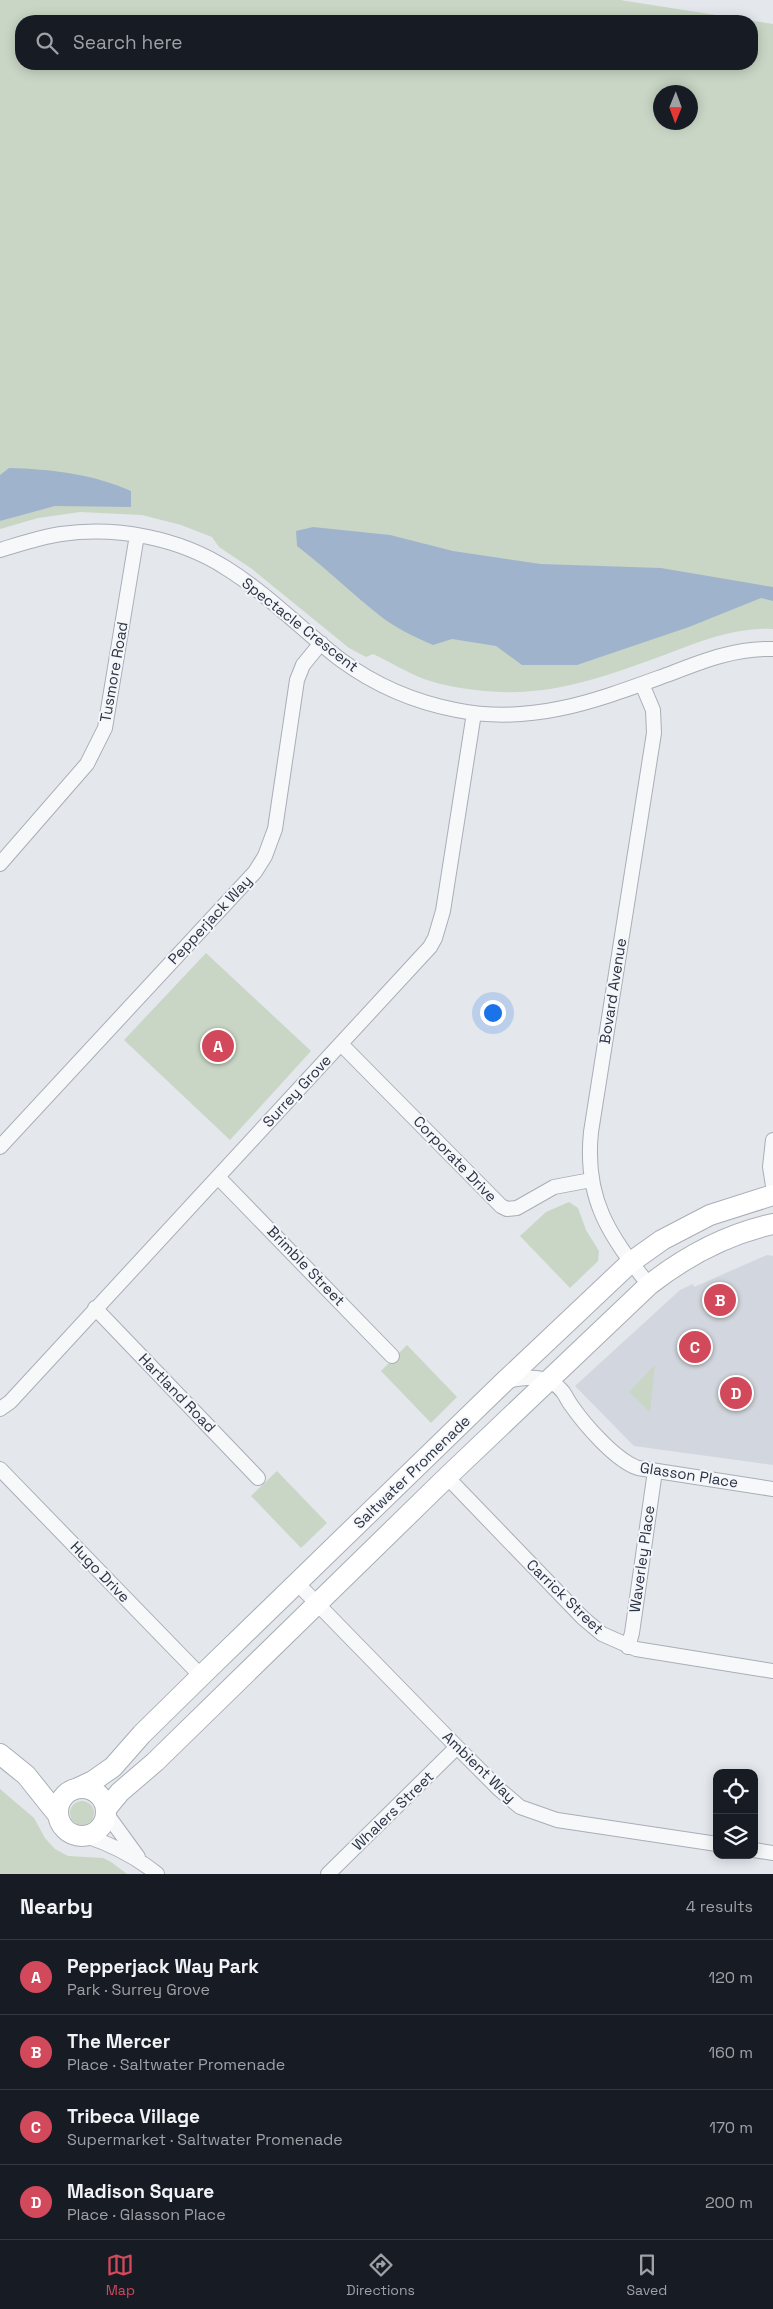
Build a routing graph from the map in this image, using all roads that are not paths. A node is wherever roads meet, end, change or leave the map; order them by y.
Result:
1 (136, 535) junction
2 (0, 550) edge
3 (321, 643) junction
4 (773, 649) edge
5 (642, 684) junction
6 (474, 713) junction
7 (0, 864) edge
8 (341, 1044) junction
9 (773, 1140) edge
10 (0, 1147) edge
11 (218, 1177) junction
12 (590, 1180) junction
13 (773, 1186) edge
14 (773, 1195) edge
15 (773, 1224) edge
16 (631, 1262) junction
17 (649, 1284) junction
18 (95, 1308) junction
19 (392, 1356) dead end
20 (505, 1381) junction
21 (544, 1385) junction
22 (0, 1409) edge
23 (0, 1469) edge
24 (656, 1471) junction
25 (447, 1477) junction
26 (258, 1478) dead end
27 (773, 1489) edge
28 (297, 1583) junction
29 (318, 1604) junction
30 (628, 1646) junction
31 (772, 1666) edge
32 (201, 1676) junction
33 (457, 1748) junction
34 (0, 1754) edge
35 (26, 1775) junction
36 (75, 1789) junction
37 (106, 1811) junction
38 (58, 1815) junction
39 (86, 1836) junction
40 (713, 1843) edge
41 (758, 1851) edge
42 (773, 1853) edge
43 (139, 1859) junction
44 (157, 1874) edge
45 (328, 1874) edge

1 - 2 street, Spectacle Crescent
1 - 3 street, Spectacle Crescent
1 - 7 street, Tusmore Road
3 - 6 street, Spectacle Crescent
3 - 10 street, Pepperjack Way
4 - 5 street, Spectacle Crescent
5 - 6 street, Spectacle Crescent
5 - 12 street, Bovard Avenue
6 - 8 street, Surrey Grove
8 - 11 street, Surrey Grove
8 - 12 street, Corporate Drive
9 - 13 street
11 - 18 street, Surrey Grove
11 - 19 street, Brimble Street
12 - 16 street, Bovard Avenue
14 - 16 street, Saltwater Promenade
15 - 17 street, Saltwater Promenade
16 - 17 street, Bovard Avenue
16 - 20 street, Saltwater Promenade
17 - 21 street, Saltwater Promenade
18 - 22 street, Surrey Grove
18 - 26 street, Hartland Road
20 - 21 street
20 - 28 street, Saltwater Promenade
21 - 24 street, Glasson Place
21 - 25 street, Saltwater Promenade
23 - 32 street, Hugo Drive
24 - 27 street, Glasson Place
24 - 30 street, Waverley Place
25 - 29 street, Saltwater Promenade
25 - 30 street, Carrick Street
28 - 29 street, Ambient Way
28 - 32 street, Saltwater Promenade
29 - 33 street, Ambient Way
29 - 37 street, Saltwater Promenade
30 - 31 street, Carrick Street
32 - 36 street, Saltwater Promenade
33 - 40 street, Ambient Way
33 - 45 street, Whalers Street
34 - 35 street
35 - 36 street
35 - 38 street
36 - 37 street
36 - 38 street
37 - 39 street
37 - 43 street
38 - 39 street
39 - 43 street
41 - 42 street
43 - 44 street

